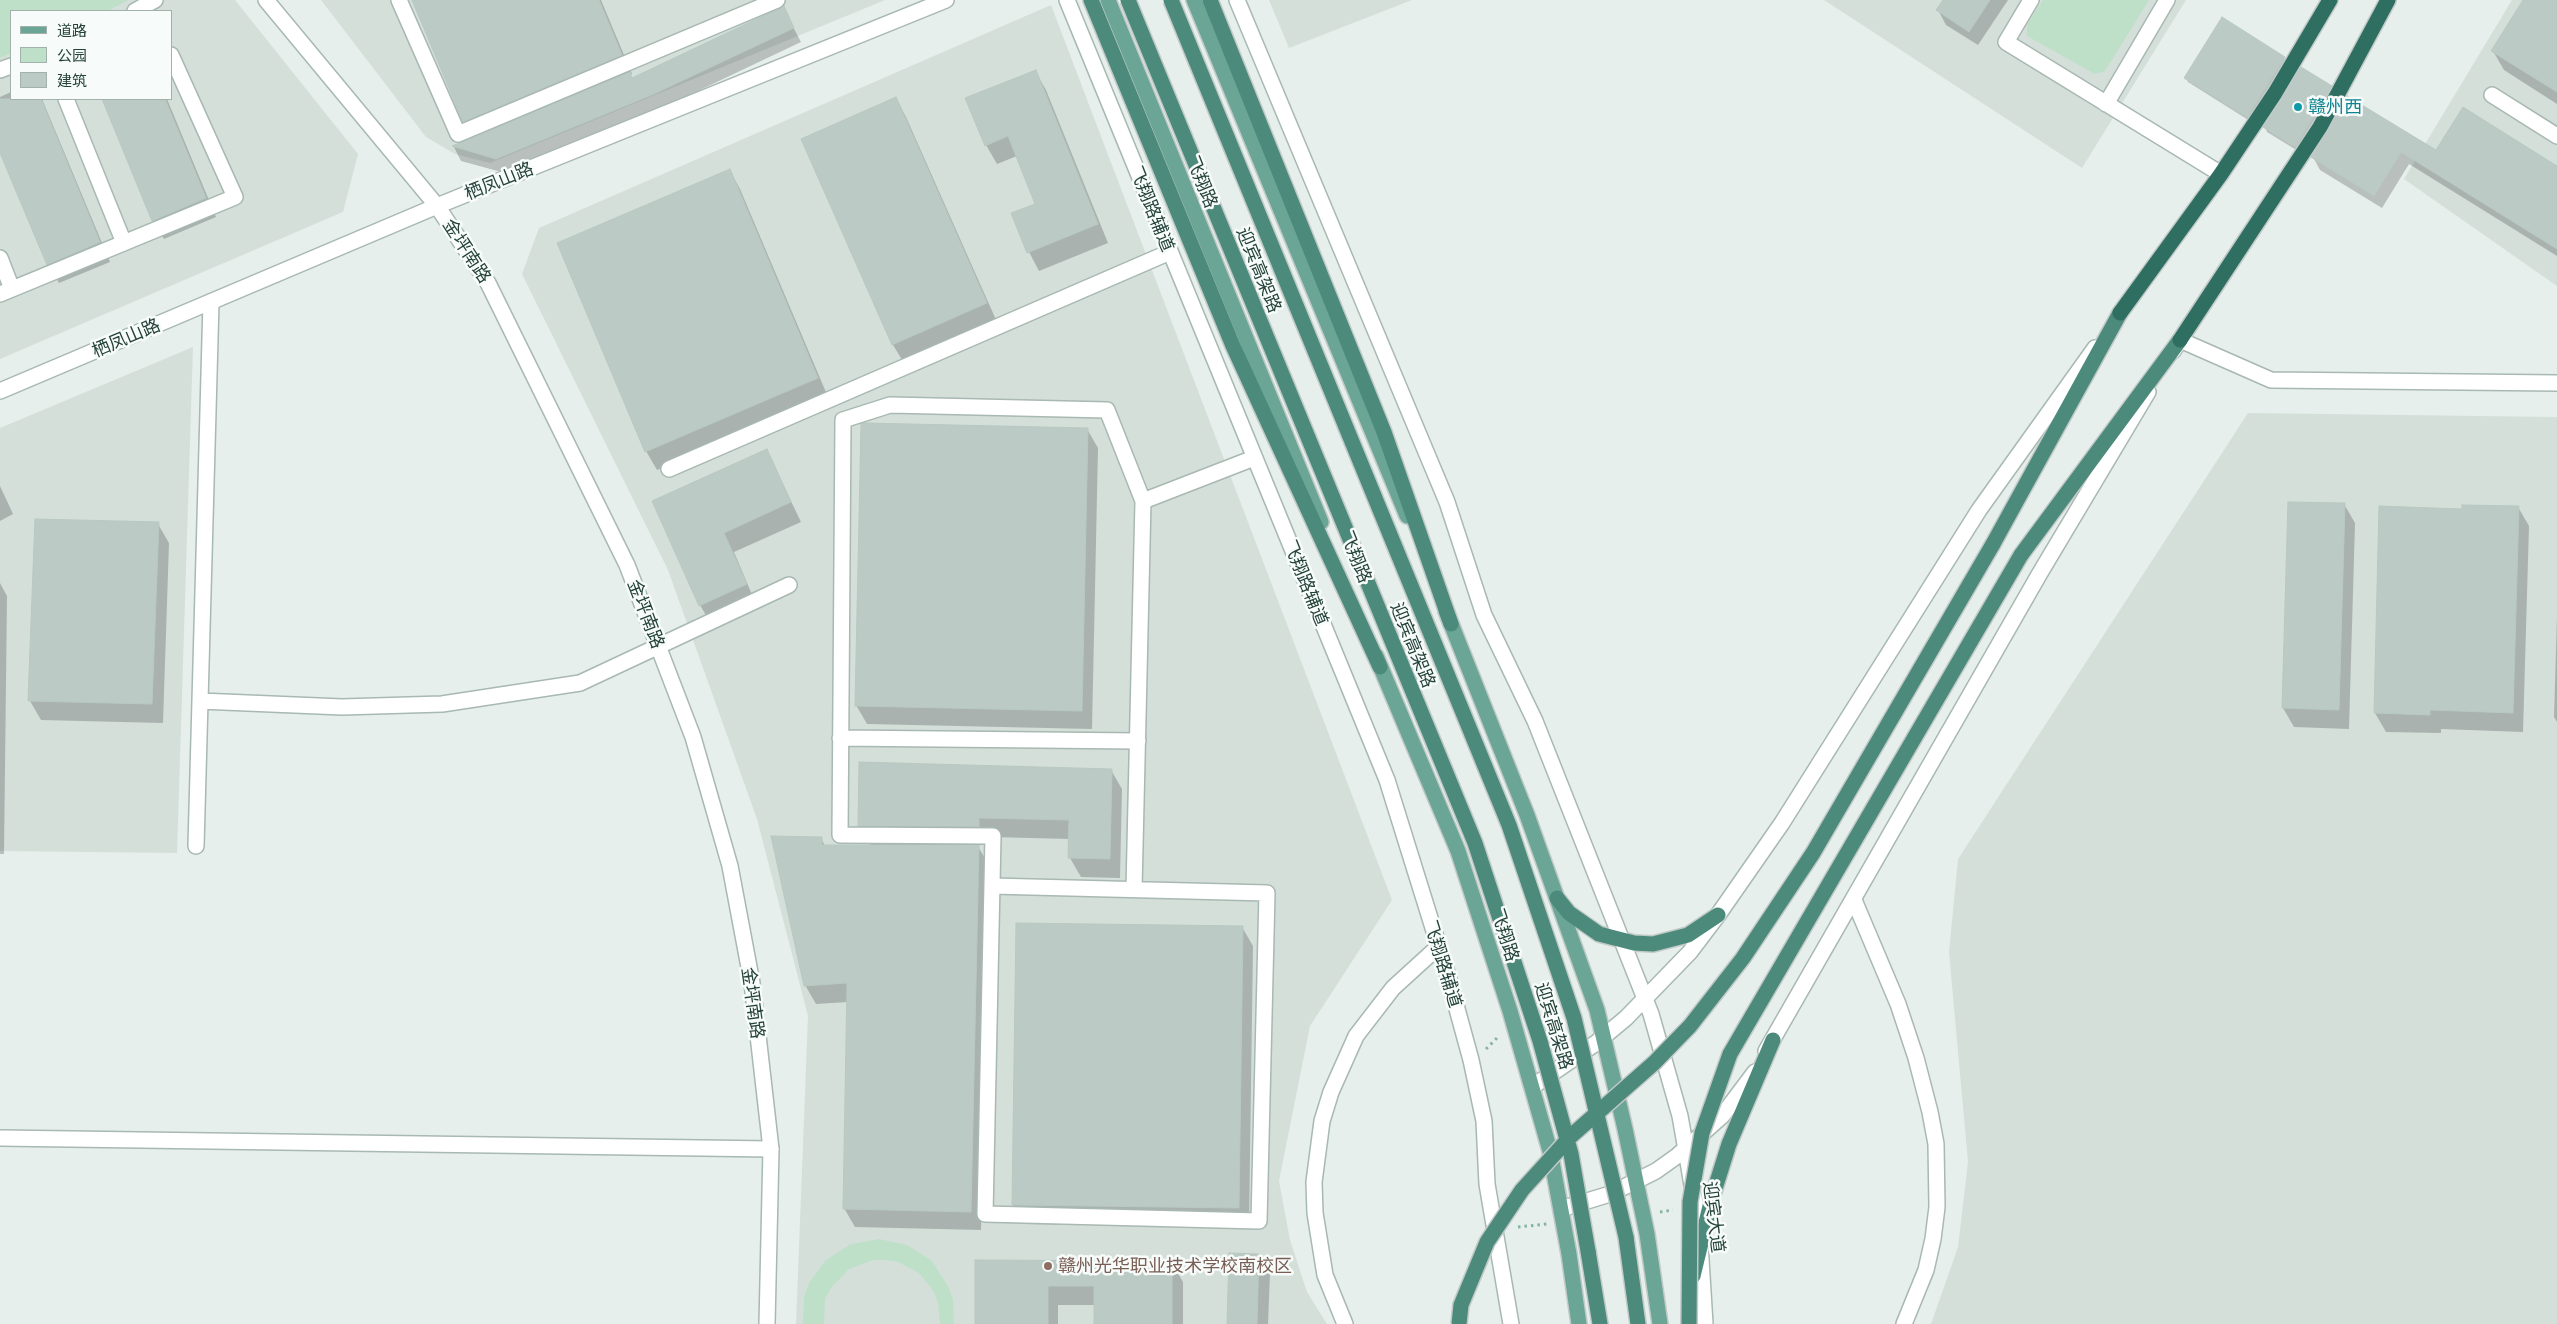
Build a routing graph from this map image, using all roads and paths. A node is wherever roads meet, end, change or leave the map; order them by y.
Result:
1 (266, 0) edge
2 (399, 0) edge
3 (777, 0) edge
4 (946, 0) edge
5 (1067, 0) edge
6 (1091, 0) edge
7 (1108, 0) edge
8 (1128, 0) edge
9 (1171, 0) edge
10 (1194, 0) edge
11 (1210, 0) edge
12 (1237, 0) edge
13 (2031, 0) edge
14 (2167, 0) edge
15 (2330, 0) edge
16 (2388, 0) edge
17 (172, 57) edge
18 (2492, 95) dead end
19 (66, 100) edge
20 (2106, 104) junction
21 (2557, 136) edge
22 (2221, 174) junction
23 (437, 206) junction
24 (124, 242) junction
25 (1170, 252) junction
26 (0, 258) edge
27 (6, 292) edge
28 (211, 302) junction
29 (2120, 313) junction
30 (2180, 340) junction
31 (2557, 383) edge
32 (0, 391) edge
33 (1254, 458) junction
34 (669, 469) dead end
35 (1143, 501) junction
36 (789, 585) dead end
37 (1451, 624) junction
38 (658, 647) junction
39 (1380, 667) junction
40 (200, 701) junction
41 (840, 738) junction
42 (1138, 741) junction
43 (196, 846) dead end
44 (992, 886) junction
45 (1134, 890) junction
46 (1557, 898) junction
47 (1854, 900) junction
48 (1718, 915) junction
49 (1622, 941) junction
50 (1438, 947) junction
51 (1645, 1000) junction
52 (1603, 1037) junction
53 (1773, 1040) junction
54 (1532, 1087) junction
55 (0, 1138) edge
56 (771, 1149) junction
57 (1686, 1150) junction
58 (1636, 1182) junction
59 (1561, 1209) junction
60 (1700, 1244) junction
61 (767, 1324) edge
62 (1344, 1324) edge
63 (1458, 1324) edge
64 (1511, 1324) edge
65 (1579, 1324) edge
66 (1600, 1324) edge
67 (1638, 1324) edge
68 (1660, 1324) edge
69 (1685, 1324) edge
70 (1689, 1324) edge
71 (1705, 1324) edge
72 (1904, 1324) edge

1 - 23 street, 金坪南路
2 - 3 street
4 - 23 street, 栖凤山路
5 - 25 street, 飞翔路辅道
6 - 39 highway
7 - 39 main road, 飞翔路
8 - 66 highway, 迎宾高架路, bridge
9 - 67 highway, 迎宾高架路, bridge
10 - 37 main road
11 - 37 highway
12 - 49 street
13 - 20 street
14 - 20 street
15 - 22 highway
16 - 30 highway
17 - 24 street
18 - 21 street
19 - 24 street
20 - 22 street
22 - 29 highway
23 - 28 street, 栖凤山路
23 - 38 street, 金坪南路
24 - 27 street
25 - 33 street, 飞翔路辅道
25 - 34 street
26 - 27 street
28 - 32 street, 栖凤山路
28 - 40 street
29 - 48 street
29 - 63 highway, bridge
30 - 31 street
30 - 47 street
30 - 70 highway, bridge
33 - 35 street
33 - 50 street, 飞翔路辅道
35 - 41 street
35 - 42 street
36 - 38 street
37 - 46 main road
38 - 40 street
38 - 56 street, 金坪南路
39 - 54 main road, 飞翔路
40 - 43 street
41 - 42 street
41 - 44 street
42 - 45 street
44 - 45 street
44 - 45 street
46 - 49 highway
46 - 52 main road
47 - 53 street
47 - 72 street
48 - 49 highway
48 - 51 street
49 - 51 street
50 - 62 street
50 - 64 street, 飞翔路辅道
51 - 52 street
51 - 57 street, 迎宾大道
52 - 54 street
52 - 58 main road
53 - 57 street
53 - 60 highway
54 - 59 main road, 飞翔路
55 - 56 street
56 - 61 street, 金坪南路
57 - 58 street
57 - 60 street, 迎宾大道
58 - 59 street
58 - 68 main road
59 - 65 main road, 飞翔路
60 - 69 highway
60 - 71 street, 迎宾大道

